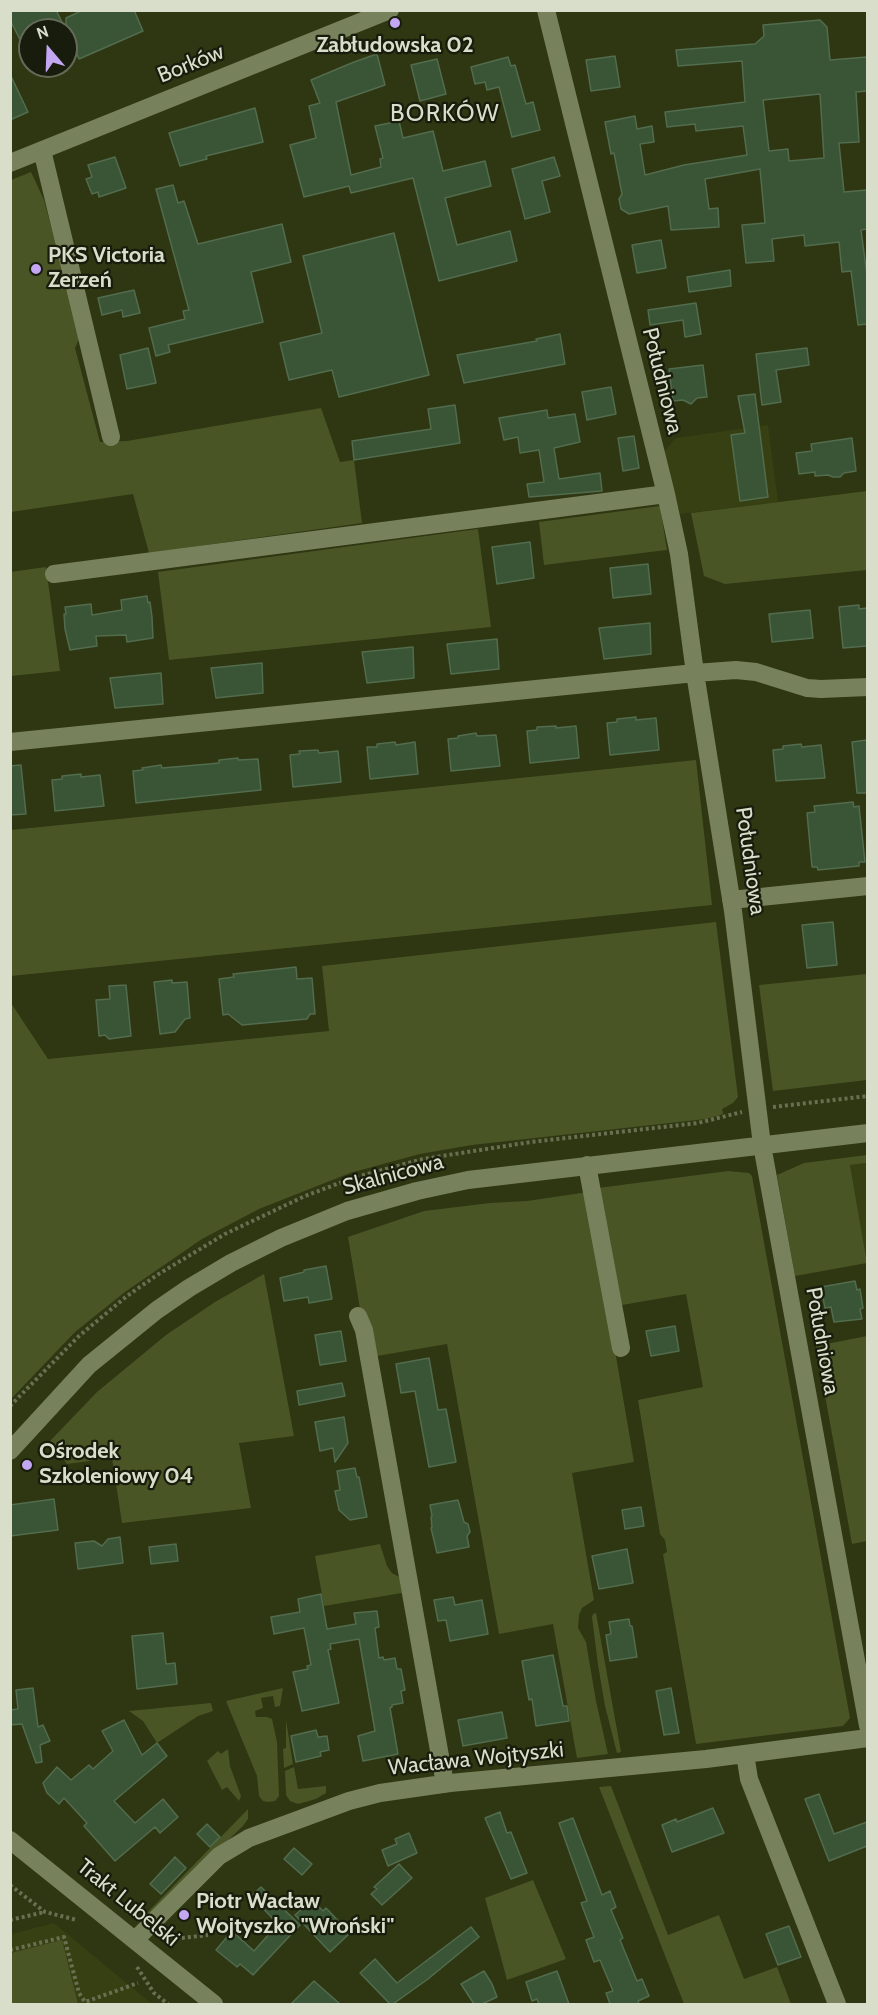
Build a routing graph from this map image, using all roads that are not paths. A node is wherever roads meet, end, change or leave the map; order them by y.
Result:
1 (390, 10) edge
2 (546, 10) edge
3 (42, 150) junction
4 (10, 163) edge
5 (111, 437) dead end
6 (666, 494) junction
7 (54, 574) dead end
8 (695, 672) junction
9 (867, 687) edge
10 (10, 742) edge
11 (867, 886) edge
12 (731, 900) junction
13 (867, 1133) edge
14 (762, 1145) junction
15 (587, 1165) junction
16 (358, 1316) dead end
17 (621, 1348) dead end
18 (10, 1451) edge
19 (867, 1726) edge
20 (867, 1738) edge
21 (745, 1754) junction
22 (445, 1784) junction
23 (10, 1840) edge
24 (135, 1940) junction
25 (214, 2004) edge
26 (837, 2004) edge

1 - 3 street, Borków
2 - 6 street, Południowa
3 - 4 street, Borków
3 - 5 street
6 - 7 street
6 - 8 street, Południowa
8 - 9 street
8 - 10 street
8 - 12 street, Południowa
11 - 12 street
12 - 14 street, Południowa
13 - 14 street, Skalnicowa
14 - 15 street, Skalnicowa
14 - 19 street, Południowa
15 - 17 street
15 - 18 street, Skalnicowa
16 - 22 street
20 - 21 street, Wacława Wojtyszki
21 - 22 street, Wacława Wojtyszki
21 - 26 street
22 - 24 street, Wacława Wojtyszki
23 - 24 street, Trakt Lubelski
24 - 25 street, Trakt Lubelski

